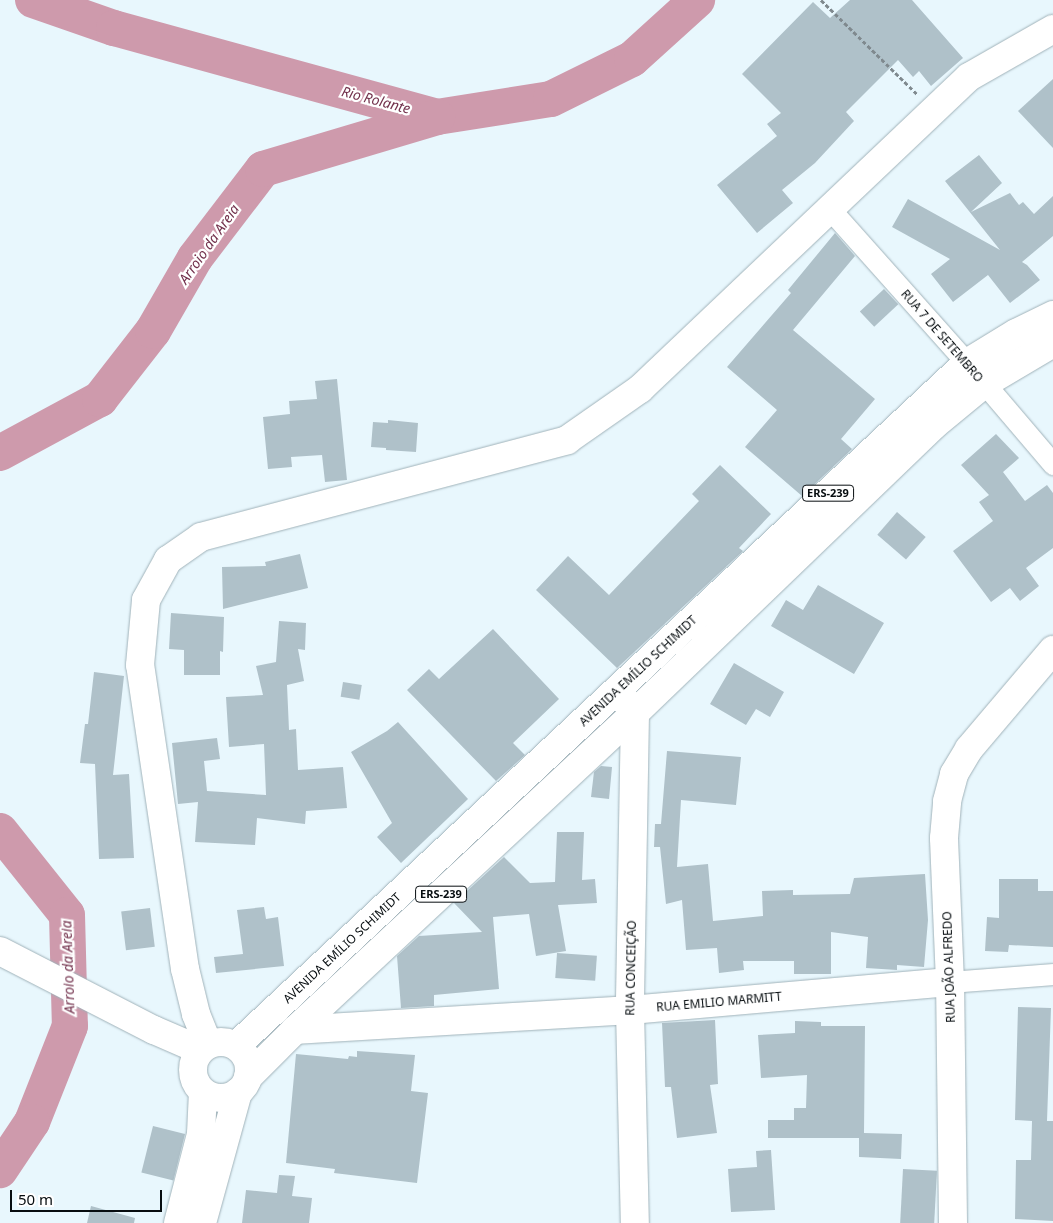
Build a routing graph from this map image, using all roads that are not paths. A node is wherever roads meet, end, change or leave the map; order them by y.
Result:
1 (1053, 29) edge
2 (829, 208) junction
3 (1053, 314) edge
4 (1053, 342) edge
5 (967, 363) junction
6 (984, 384) junction
7 (1053, 464) edge
8 (1053, 650) edge
9 (617, 690) junction
10 (635, 713) junction
11 (392, 901) junction
12 (412, 921) junction
13 (0, 951) edge
14 (1053, 974) edge
15 (950, 982) junction
16 (630, 1010) junction
17 (294, 1030) junction
18 (236, 1046) junction
19 (200, 1053) junction
20 (243, 1085) junction
21 (203, 1092) junction
22 (178, 1223) edge
23 (202, 1223) edge
24 (635, 1223) edge
25 (954, 1223) edge

1 - 2 main road
2 - 5 street, RUA 7 DE SETEMBRO
2 - 19 main road
3 - 5 main road, AVENIDA EMÍLIO SCHIMIDT / ERS-239
4 - 6 main road, ERS-239
5 - 6 street, RUA 7 DE SETEMBRO
5 - 9 main road, AVENIDA EMÍLIO SCHIMIDT / ERS-239
6 - 7 street, RUA 7 DE SETEMBRO
6 - 10 main road, ERS-239
8 - 15 main road, RUA JOÃO ALFREDO
9 - 10 main road
9 - 11 main road, AVENIDA EMÍLIO SCHIMIDT / ERS-239
10 - 12 main road, ERS-239
10 - 16 main road, RUA CONCEIÇÃO
11 - 12 main road
11 - 18 main road, AVENIDA EMÍLIO SCHIMIDT / ERS-239
12 - 17 main road, ERS-239
13 - 19 main road
14 - 15 street, RUA EMILIO MARMITT
15 - 16 main road, RUA EMILIO MARMITT
15 - 25 main road, RUA JOÃO ALFREDO
16 - 17 main road, RUA EMILIO MARMITT
16 - 24 main road, RUA CONCEIÇÃO
17 - 20 main road, ERS-239
18 - 19 main road
18 - 20 main road
19 - 21 main road
20 - 21 main road
20 - 23 main road, ERS-239
21 - 22 main road

